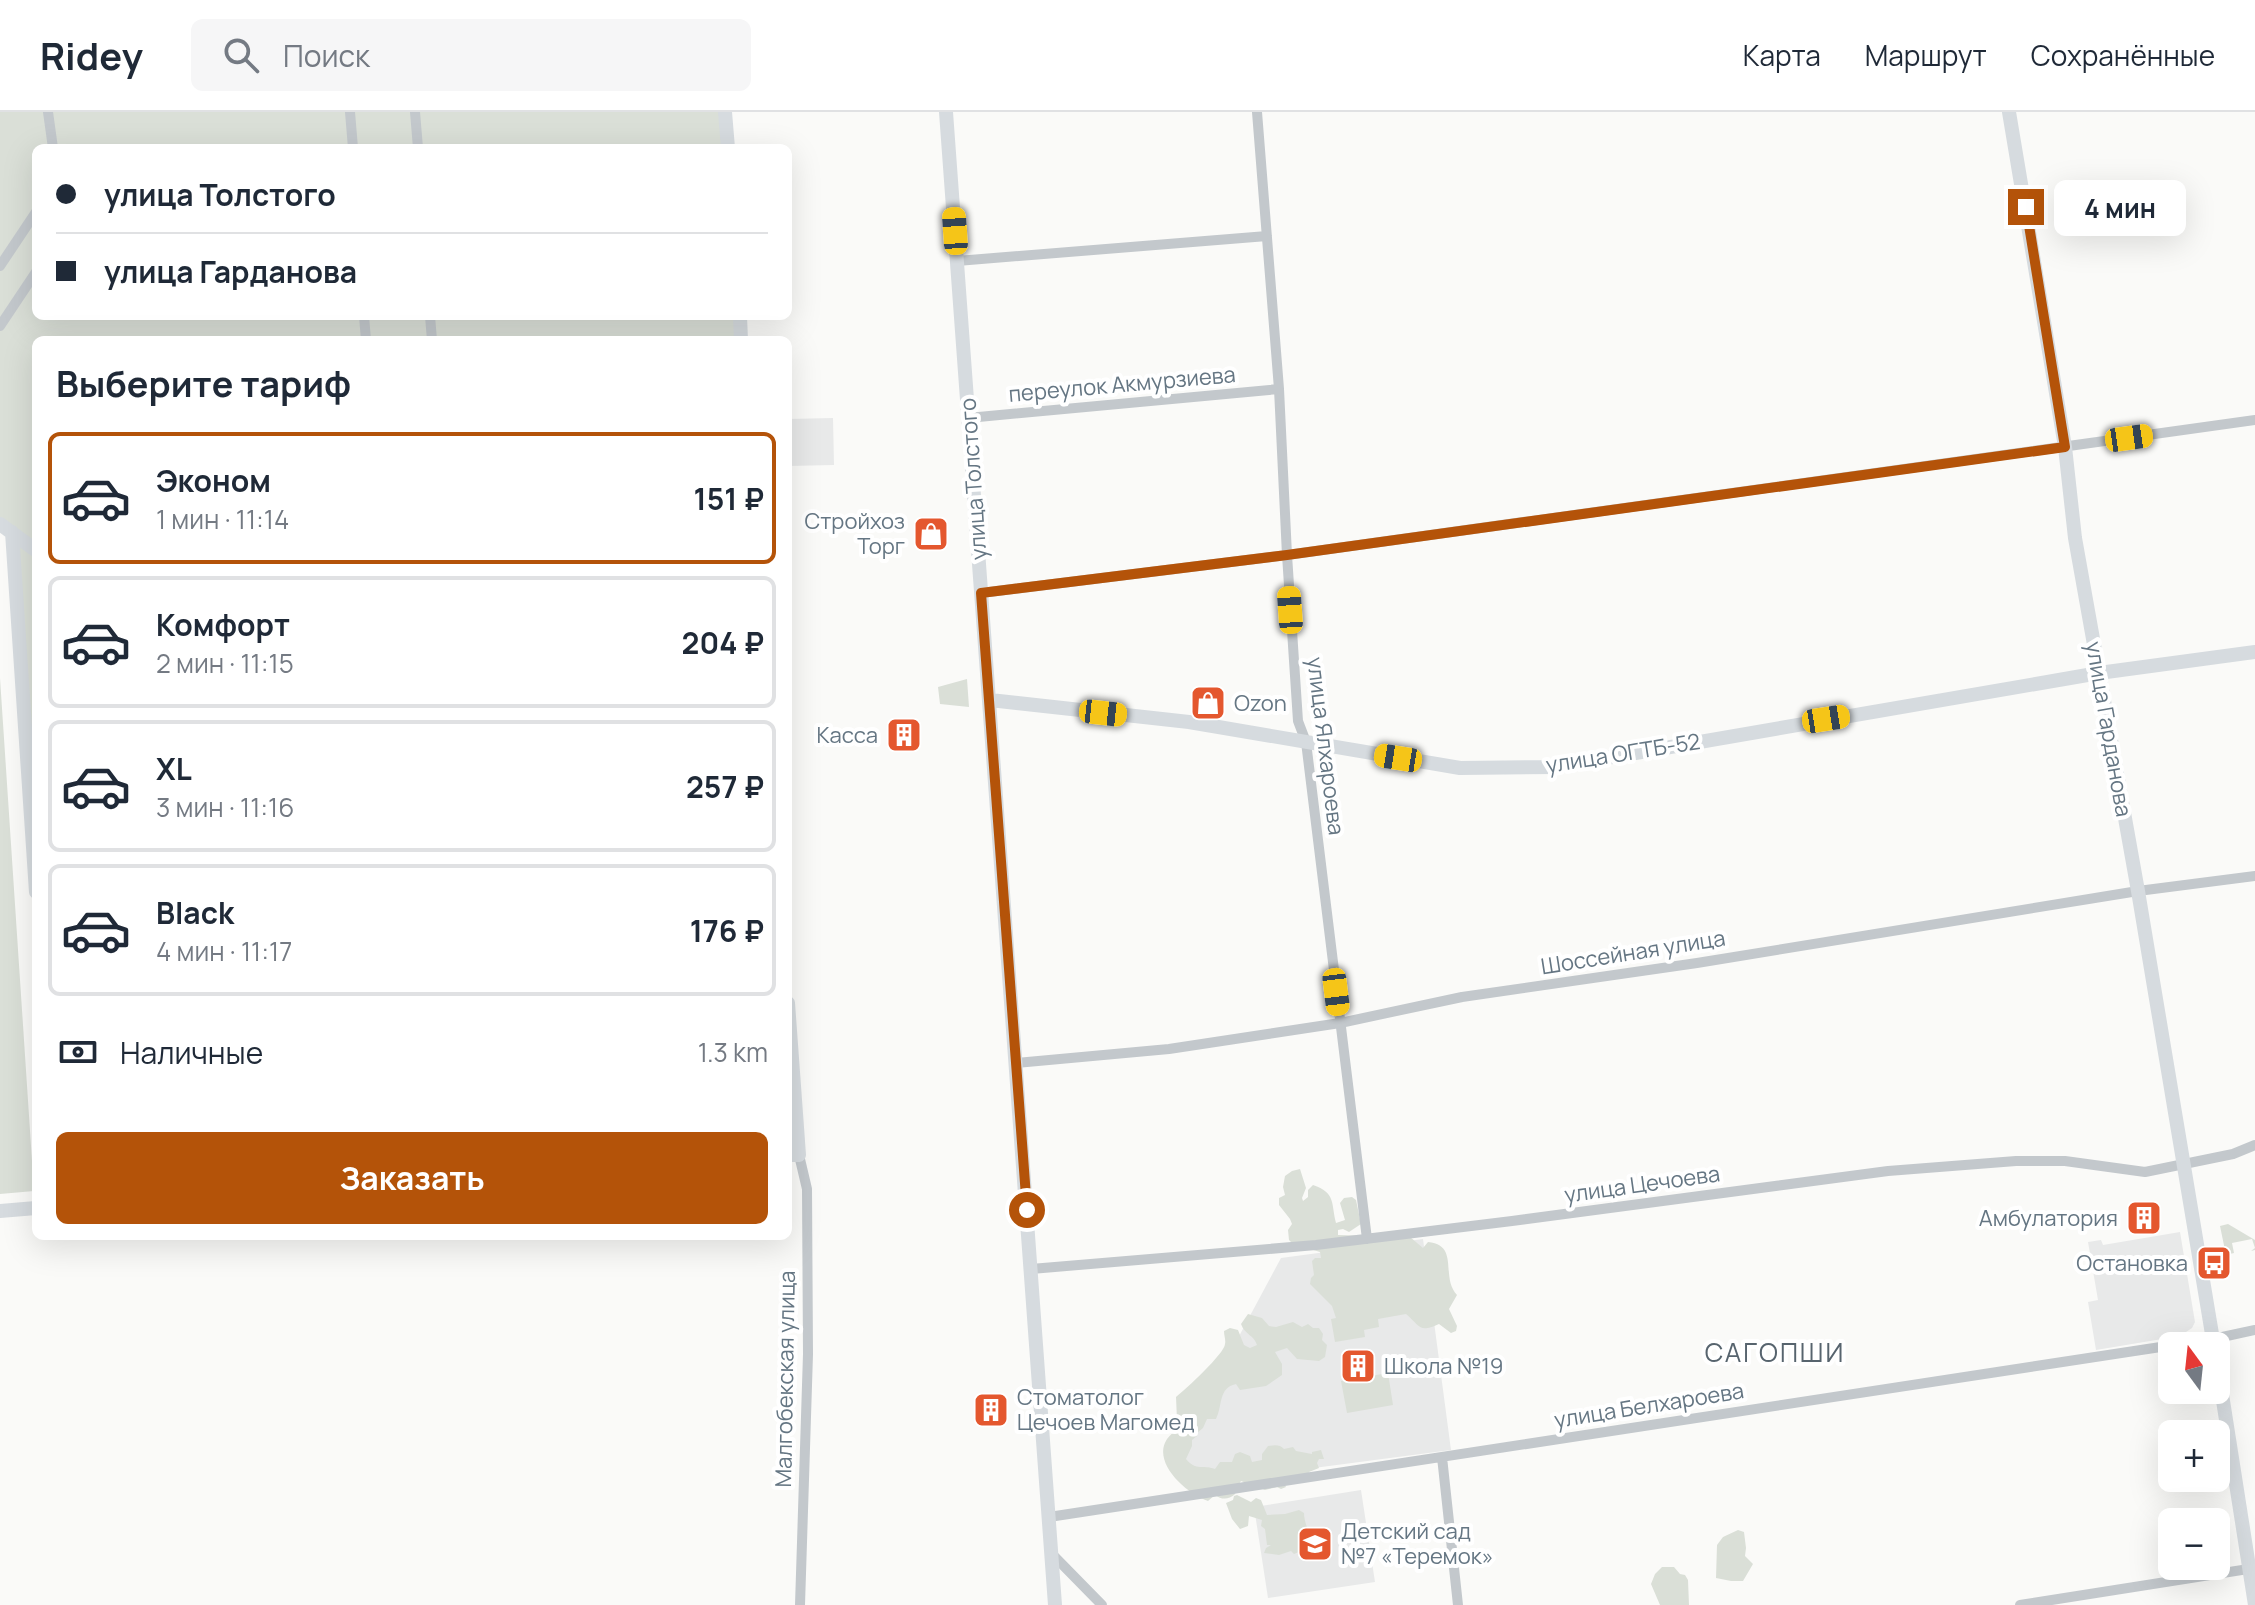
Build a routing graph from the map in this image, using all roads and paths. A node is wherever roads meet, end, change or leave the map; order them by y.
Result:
1 (48, 112) edge
2 (350, 112) edge
3 (415, 112) edge
4 (725, 112) edge
5 (946, 112) edge
6 (1257, 112) edge
7 (2009, 112) edge
8 (52, 144) edge
9 (353, 144) edge
10 (418, 144) edge
11 (728, 144) edge
12 (32, 218) edge
13 (1267, 236) junction
14 (957, 261) junction
15 (0, 266) edge
16 (32, 278) edge
17 (0, 326) edge
18 (1279, 389) junction
19 (968, 418) junction
20 (2255, 420) edge
21 (2065, 447) junction
22 (6, 528) edge
23 (32, 546) edge
24 (32, 549) edge
25 (1287, 555) junction
26 (13, 556) junction
27 (981, 593) junction
28 (2255, 652) edge
29 (2099, 673) junction
30 (990, 700) junction
31 (1306, 742) junction
32 (32, 834) edge
33 (2255, 876) edge
34 (2138, 891) junction
35 (1340, 1023) junction
36 (1016, 1063) junction
37 (792, 1125) edge
38 (2255, 1145) edge
39 (793, 1155) edge
40 (2185, 1165) junction
41 (32, 1208) edge
42 (0, 1211) edge
43 (1367, 1239) junction
44 (1031, 1269) junction
45 (2255, 1330) edge
46 (2212, 1332) edge
47 (2230, 1338) edge
48 (2158, 1351) edge
49 (2224, 1404) edge
50 (1442, 1457) junction
51 (1049, 1517) junction
52 (1052, 1554) junction
53 (2252, 1569) edge
54 (800, 1605) edge
55 (1055, 1605) edge
56 (1102, 1605) edge
57 (1458, 1605) edge
58 (2020, 1605) edge
59 (2255, 1605) edge

1 - 8 street
2 - 9 street
3 - 10 street
4 - 11 street
5 - 14 street, улица Толстого
6 - 13 street, улица Ялхароева
7 - 21 street, улица Гарданова
12 - 15 street
13 - 14 street
13 - 18 street, улица Ялхароева
14 - 19 street, улица Толстого
16 - 17 street
18 - 19 street, переулок Акмурзиева
18 - 25 street, улица Ялхароева
19 - 27 street, улица Толстого
20 - 21 street
21 - 25 street
21 - 29 street, улица Гарданова
22 - 23 street
22 - 26 street
24 - 26 street
25 - 27 street
25 - 31 street, улица Ялхароева
26 - 32 street
27 - 30 street, улица Толстого
28 - 29 street, улица ОГТБ-52
29 - 31 street, улица ОГТБ-52
29 - 34 street, улица Гарданова
30 - 31 street, улица ОГТБ-52
30 - 36 street, улица Толстого
31 - 35 street, улица Ялхароева
33 - 34 street, Шоссейная улица
34 - 35 street, Шоссейная улица
34 - 40 street, улица Гарданова
35 - 36 street, Шоссейная улица
35 - 43 street, улица Ялхароева
36 - 44 street, улица Толстого
37 - 39 street
38 - 40 street, улица Цечоева
39 - 54 street, Малгобекская улица
40 - 43 street, улица Цечоева
40 - 46 street, улица Гарданова
41 - 42 street
43 - 44 street, улица Цечоева
44 - 51 street, улица Толстого
45 - 47 street, улица Белхароева
48 - 50 street, улица Белхароева
49 - 53 street
50 - 51 street, улица Белхароева
50 - 57 street
51 - 52 street
51 - 55 street
52 - 55 street
52 - 56 street
53 - 58 street
53 - 59 street

